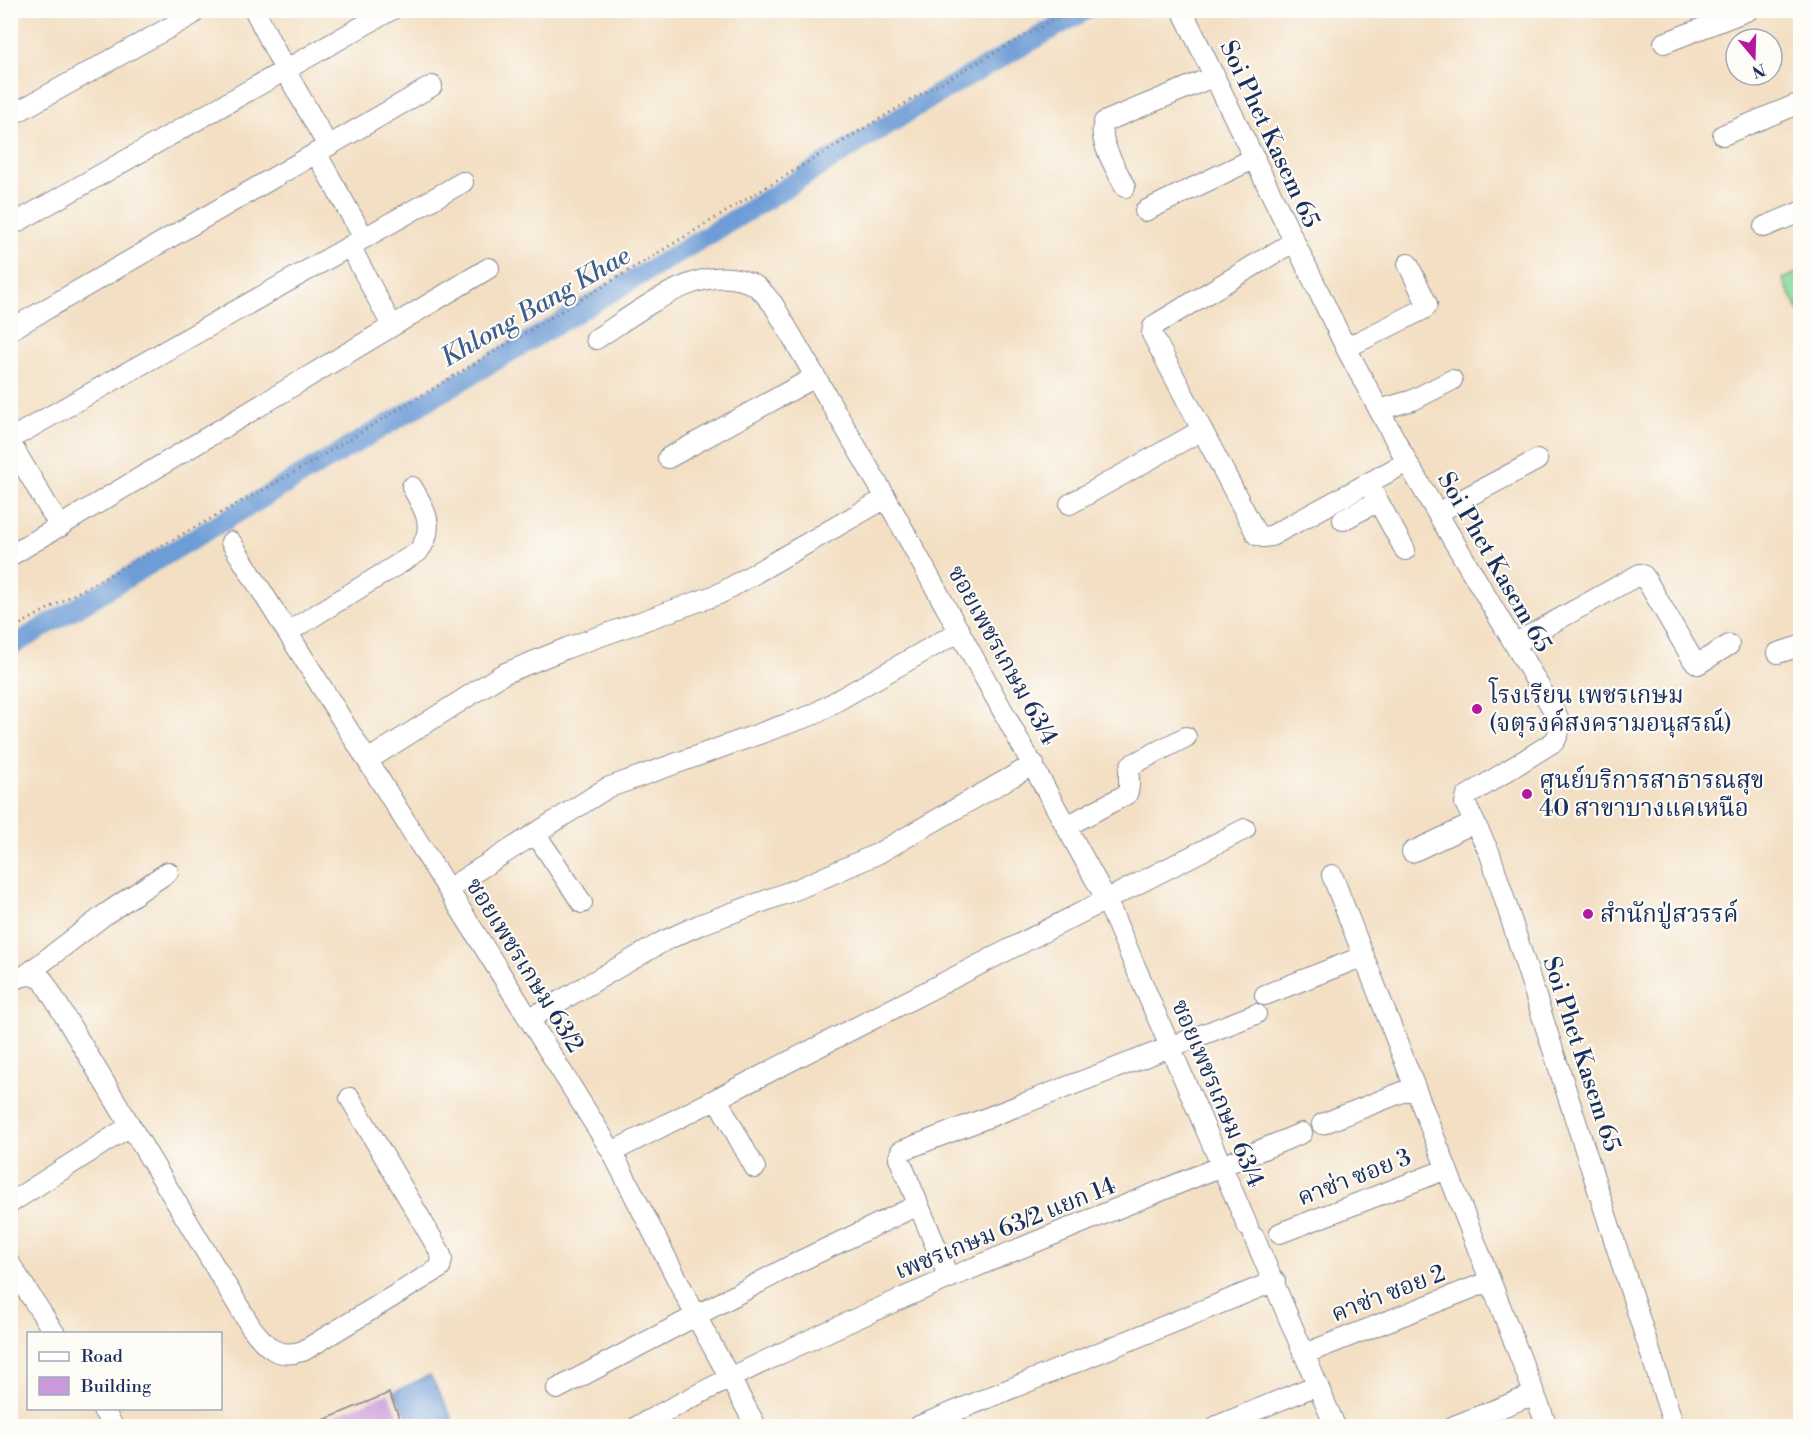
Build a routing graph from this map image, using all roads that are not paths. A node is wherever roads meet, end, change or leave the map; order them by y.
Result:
1 (391, 10) edge
2 (1182, 10) edge
3 (1749, 10) edge
4 (255, 11) edge
5 (192, 15) dead end
6 (358, 19) edge
7 (1664, 43) dead end
8 (285, 70) junction
9 (1215, 76) junction
10 (432, 86) dead end
11 (1800, 104) edge
12 (10, 116) edge
13 (1723, 135) dead end
14 (322, 150) junction
15 (1255, 158) junction
16 (463, 182) dead end
17 (1125, 187) dead end
18 (1145, 211) dead end
19 (1800, 212) edge
20 (10, 226) edge
21 (1764, 227) dead end
22 (357, 242) junction
23 (1293, 242) junction
24 (1408, 264) dead end
25 (489, 268) dead end
26 (392, 326) junction
27 (10, 330) edge
28 (596, 339) dead end
29 (1346, 348) junction
30 (815, 377) junction
31 (1452, 380) dead end
32 (1382, 412) junction
33 (1202, 430) junction
34 (10, 440) edge
35 (668, 458) dead end
36 (1537, 460) dead end
37 (1407, 462) junction
38 (1368, 483) junction
39 (412, 487) dead end
40 (886, 498) junction
41 (1378, 501) junction
42 (1070, 504) dead end
43 (1437, 513) junction
44 (1343, 520) dead end
45 (60, 527) junction
46 (231, 542) dead end
47 (1405, 550) dead end
48 (10, 556) edge
49 (960, 630) junction
50 (288, 632) junction
51 (1514, 644) junction
52 (1729, 645) dead end
53 (1800, 646) edge
54 (1778, 653) dead end
55 (1186, 737) dead end
56 (368, 760) junction
57 (1034, 764) junction
58 (1474, 823) junction
59 (1067, 826) junction
60 (1245, 829) dead end
61 (536, 833) junction
62 (1412, 852) dead end
63 (168, 872) dead end
64 (1332, 875) dead end
65 (448, 889) junction
66 (1106, 899) junction
67 (582, 903) dead end
68 (1364, 956) junction
69 (18, 978) edge
70 (1264, 995) dead end
71 (1256, 1014) dead end
72 (529, 1019) junction
73 (1170, 1047) junction
74 (1415, 1087) junction
75 (350, 1098) dead end
76 (717, 1099) junction
77 (1322, 1124) dead end
78 (130, 1126) junction
79 (1302, 1133) dead end
80 (612, 1152) junction
81 (1222, 1166) junction
82 (755, 1168) dead end
83 (1447, 1169) junction
84 (10, 1203) edge
85 (918, 1205) junction
86 (1280, 1233) dead end
87 (10, 1264) edge
88 (949, 1278) junction
89 (1275, 1281) junction
90 (1490, 1281) junction
91 (696, 1316) junction
92 (54, 1332) edge
93 (1304, 1354) junction
94 (730, 1376) junction
95 (1317, 1385) junction
96 (557, 1389) dead end
97 (1534, 1394) junction
98 (103, 1410) edge
99 (113, 1426) edge
100 (638, 1426) edge
101 (756, 1426) edge
102 (919, 1426) edge
103 (1217, 1426) edge
104 (1335, 1426) edge
105 (1454, 1426) edge
106 (1547, 1426) edge
107 (1674, 1426) edge

1 - 6 street
2 - 9 street, Soi Phet Kasem 65
3 - 7 street
4 - 8 street
5 - 12 street
6 - 8 street
8 - 14 street
8 - 20 street
9 - 15 street, Soi Phet Kasem 65
9 - 17 street
10 - 14 street
11 - 13 street
14 - 22 street
14 - 27 street
15 - 18 street
15 - 23 street, Soi Phet Kasem 65
16 - 22 street
19 - 21 street
22 - 26 street
22 - 34 street
23 - 29 street, Soi Phet Kasem 65
23 - 33 street
24 - 29 street
25 - 26 street
26 - 45 street
28 - 30 street, ซอยเพชรเกษม 63/4
29 - 32 street, Soi Phet Kasem 65
30 - 35 street
30 - 40 street, ซอยเพชรเกษม 63/4
31 - 32 street
32 - 37 street, Soi Phet Kasem 65
33 - 38 street
33 - 42 street
34 - 45 street
36 - 43 street
37 - 38 street
37 - 43 street, Soi Phet Kasem 65
38 - 41 street
39 - 50 street
40 - 49 street, ซอยเพชรเกษม 63/4
40 - 56 street
41 - 44 street
41 - 47 street
43 - 51 street, Soi Phet Kasem 65
45 - 48 street
46 - 50 street, ซอยเพชรเกษม 63/2
49 - 57 street, ซอยเพชรเกษม 63/4
49 - 61 street
50 - 56 street, ซอยเพชรเกษม 63/2
51 - 52 street
51 - 58 street, Soi Phet Kasem 65
53 - 54 street
55 - 59 street
56 - 65 street, ซอยเพชรเกษม 63/2
57 - 59 street, ซอยเพชรเกษม 63/4
57 - 72 street
58 - 62 street
58 - 107 street, Soi Phet Kasem 65
59 - 66 street, ซอยเพชรเกษม 63/4
60 - 66 street
61 - 65 street
61 - 67 street
63 - 69 street
64 - 68 street
65 - 72 street, ซอยเพชรเกษม 63/2
66 - 73 street, ซอยเพชรเกษม 63/4
66 - 76 street
68 - 70 street
68 - 74 street
69 - 78 street
71 - 73 street
72 - 80 street, ซอยเพชรเกษม 63/2
73 - 81 street, ซอยเพชรเกษม 63/4
73 - 85 street
74 - 77 street
74 - 83 street
75 - 78 street
76 - 80 street
76 - 82 street
78 - 84 street
79 - 81 street, เพชรเกษม 63/2 แยก 14
80 - 91 street, ซอยเพชรเกษม 63/2
81 - 88 street, เพชรเกษม 63/2 แยก 14
81 - 89 street, ซอยเพชรเกษม 63/4
83 - 86 street, คาซ่า ซอย 3
83 - 90 street
85 - 88 street
85 - 91 street
87 - 92 street
88 - 94 street, เพชรเกษม 63/2 แยก 14
89 - 93 street, ซอยเพชรเกษม 63/4
89 - 102 street
90 - 93 street, คาซ่า ซอย 2
90 - 97 street
91 - 94 street, ซอยเพชรเกษม 63/2
91 - 96 street
93 - 95 street, ซอยเพชรเกษม 63/4
94 - 100 street, เพชรเกษม 63/2 แยก 14
94 - 101 street, ซอยเพชรเกษม 63/2
95 - 103 street
95 - 104 street, ซอยเพชรเกษม 63/4
97 - 105 street
97 - 106 street
98 - 99 street

